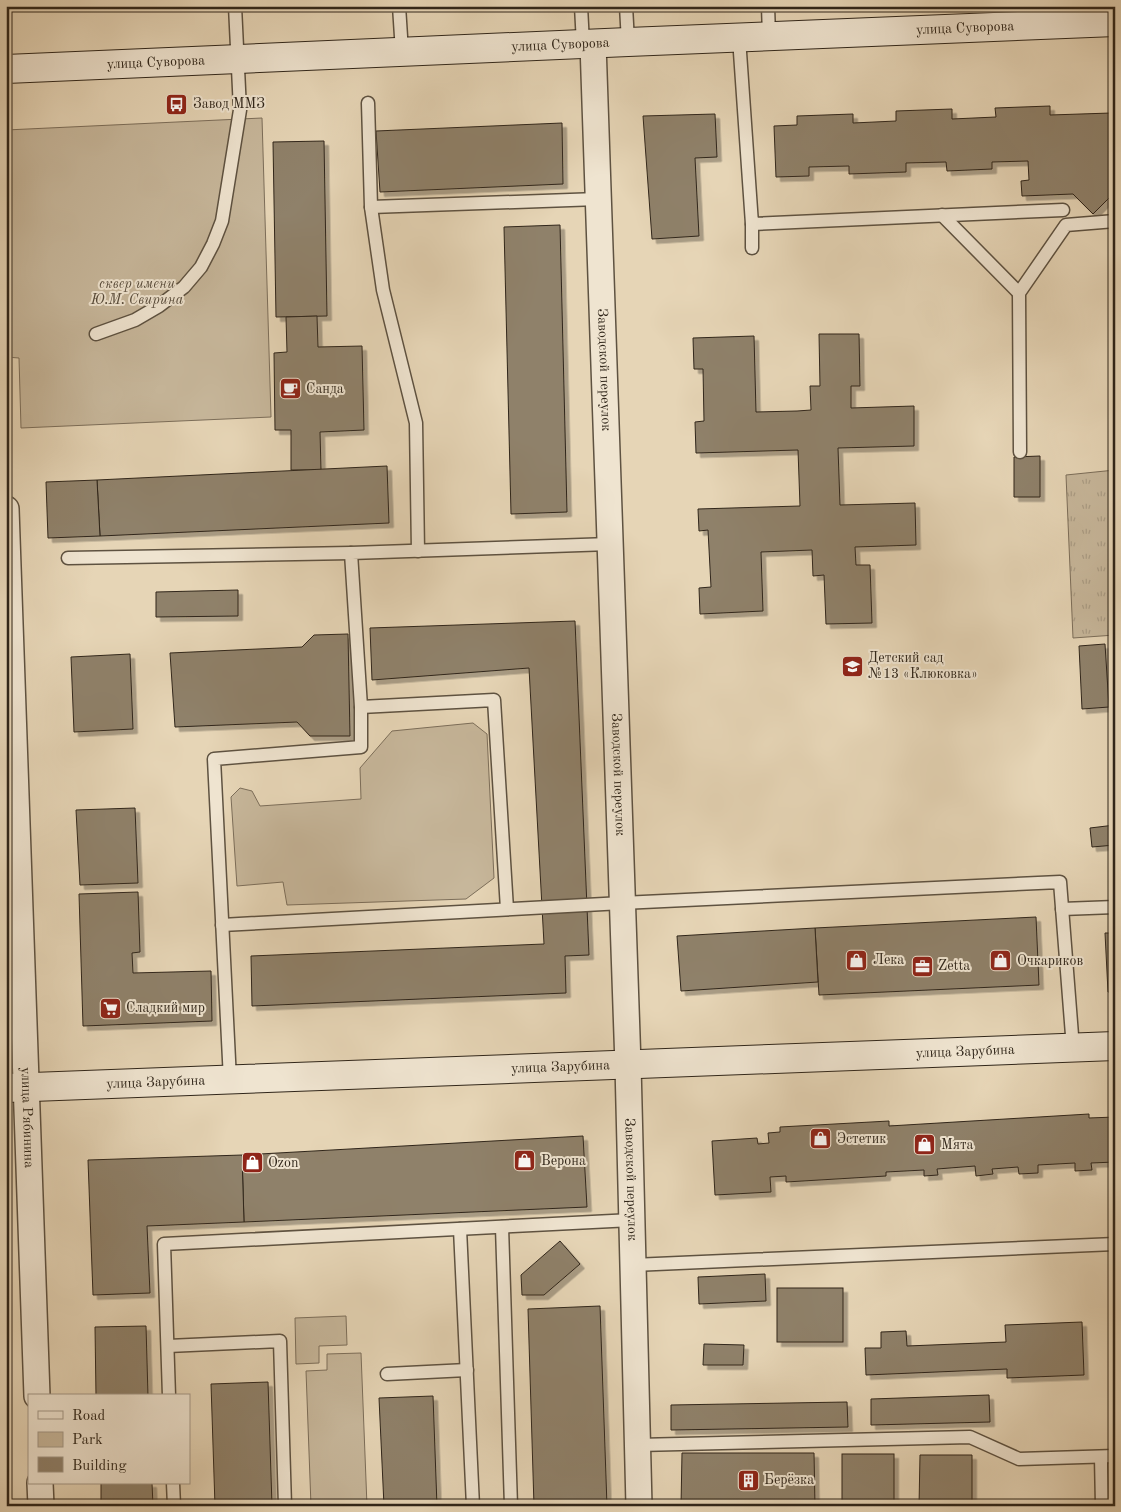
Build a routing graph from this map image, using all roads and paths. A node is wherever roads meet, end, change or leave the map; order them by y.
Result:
1 (235, 6) edge
2 (399, 6) edge
3 (581, 6) edge
4 (626, 6) edge
5 (768, 6) edge
6 (1030, 16) edge
7 (1115, 22) edge
8 (769, 36) junction
9 (739, 38) junction
10 (628, 42) junction
11 (588, 44) junction
12 (402, 52) junction
13 (237, 59) junction
14 (6, 69) edge
15 (368, 103) dead end
16 (598, 199) junction
17 (372, 207) junction
18 (1063, 210) dead end
19 (942, 215) junction
20 (1115, 221) edge
21 (752, 224) junction
22 (752, 248) dead end
23 (1019, 293) junction
24 (96, 334) dead end
25 (1020, 452) dead end
26 (6, 509) edge
27 (610, 544) junction
28 (418, 551) junction
29 (351, 553) junction
30 (68, 558) dead end
31 (361, 707) junction
32 (622, 903) junction
33 (1115, 907) edge
34 (507, 909) junction
35 (1062, 909) junction
36 (222, 925) junction
37 (1115, 1046) edge
38 (1073, 1048) junction
39 (628, 1065) junction
40 (230, 1080) junction
41 (16, 1088) edge
42 (632, 1220) junction
43 (502, 1227) junction
44 (460, 1229) junction
45 (1115, 1244) edge
46 (633, 1265) junction
47 (168, 1346) junction
48 (467, 1370) junction
49 (387, 1374) dead end
50 (37, 1394) edge
51 (170, 1394) edge
52 (638, 1445) junction
53 (1115, 1456) edge
54 (1101, 1457) junction
55 (40, 1484) edge
56 (173, 1484) edge
57 (41, 1506) edge
58 (174, 1506) edge
59 (285, 1506) edge
60 (473, 1506) edge
61 (511, 1506) edge
62 (639, 1506) edge
63 (1102, 1506) edge

1 - 13 lane
2 - 12 lane
3 - 11 lane
4 - 10 lane
5 - 8 lane
6 - 7 main road, улица Суворова
6 - 8 main road, улица Суворова
8 - 9 main road, улица Суворова
9 - 10 main road, улица Суворова
9 - 21 lane
10 - 11 main road, улица Суворова
11 - 12 main road, улица Суворова
11 - 16 street, Заводской переулок
12 - 13 main road, улица Суворова
13 - 14 main road, улица Суворова
13 - 24 lane
15 - 17 lane
16 - 17 lane
16 - 27 street, Заводской переулок
17 - 28 lane
18 - 19 lane
19 - 21 lane
19 - 23 lane
20 - 23 lane
21 - 22 lane
23 - 25 lane
26 - 41 street, улица Рябинина
27 - 28 lane
27 - 32 street, Заводской переулок
28 - 29 lane
29 - 30 lane
29 - 31 lane
31 - 34 lane
31 - 36 lane
32 - 34 lane
32 - 35 lane
32 - 39 street, Заводской переулок
33 - 35 lane
34 - 36 lane
35 - 38 lane
36 - 40 lane
37 - 38 main road, улица Зарубина
38 - 39 main road, улица Зарубина
39 - 40 main road, улица Зарубина
39 - 42 street, Заводской переулок
40 - 41 main road, улица Зарубина
41 - 50 street, улица Рябинина
42 - 43 lane
42 - 46 street, Заводской переулок
43 - 44 lane
43 - 61 lane
44 - 47 lane
44 - 48 lane
45 - 46 lane
46 - 52 street, Заводской переулок
47 - 51 lane
47 - 59 lane
48 - 49 lane
48 - 60 lane
52 - 54 lane
52 - 62 street, Заводской переулок
53 - 54 lane
54 - 63 lane
55 - 57 street
56 - 58 lane

